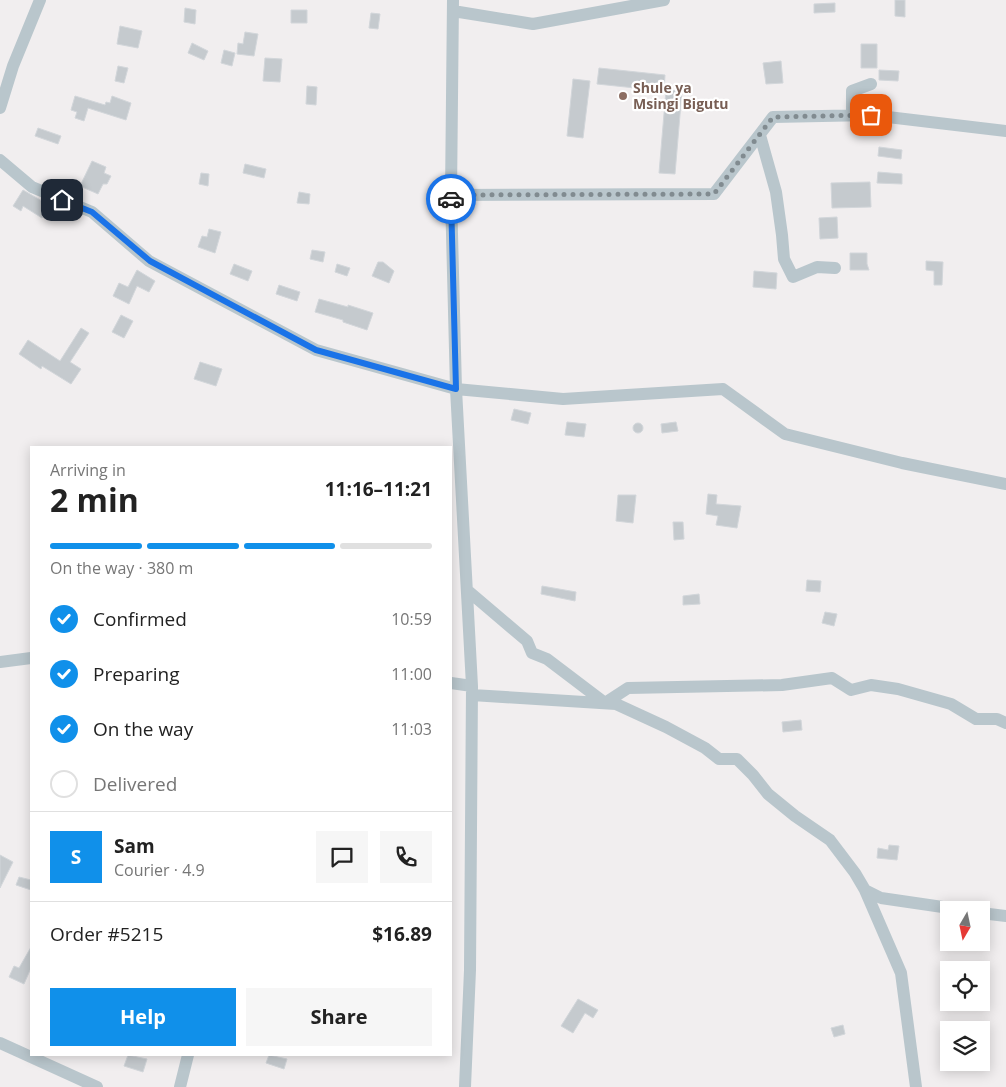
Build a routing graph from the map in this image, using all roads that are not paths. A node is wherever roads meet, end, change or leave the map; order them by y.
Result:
1 (40, 0) edge
2 (664, 0) edge
3 (453, 6) edge
4 (871, 84) dead end
5 (0, 108) edge
6 (852, 115) junction
7 (1006, 132) edge
8 (760, 135) junction
9 (0, 160) edge
10 (451, 195) junction
11 (836, 268) dead end
12 (456, 389) junction
13 (1006, 484) edge
14 (466, 590) junction
15 (30, 658) edge
16 (0, 662) edge
17 (452, 683) edge
18 (472, 691) junction
19 (605, 703) junction
20 (1006, 723) edge
21 (865, 890) junction
22 (940, 907) edge
23 (990, 914) edge
24 (1006, 916) edge
25 (0, 1042) edge
26 (30, 1056) edge
27 (30, 1056) edge
28 (188, 1056) edge
29 (97, 1087) edge
30 (180, 1087) edge
31 (465, 1087) edge
32 (916, 1087) edge

1 - 5 street
2 - 3 street
3 - 10 street
4 - 6 street
6 - 7 street
6 - 8 street
8 - 10 street
8 - 11 street
9 - 12 street
10 - 12 street
12 - 13 street
12 - 14 street
14 - 18 street
14 - 19 street
15 - 16 street
17 - 18 street
18 - 19 street
18 - 31 street
19 - 20 street
19 - 21 street
21 - 22 street
21 - 32 street
23 - 24 street
25 - 26 street
27 - 29 street
28 - 30 street

